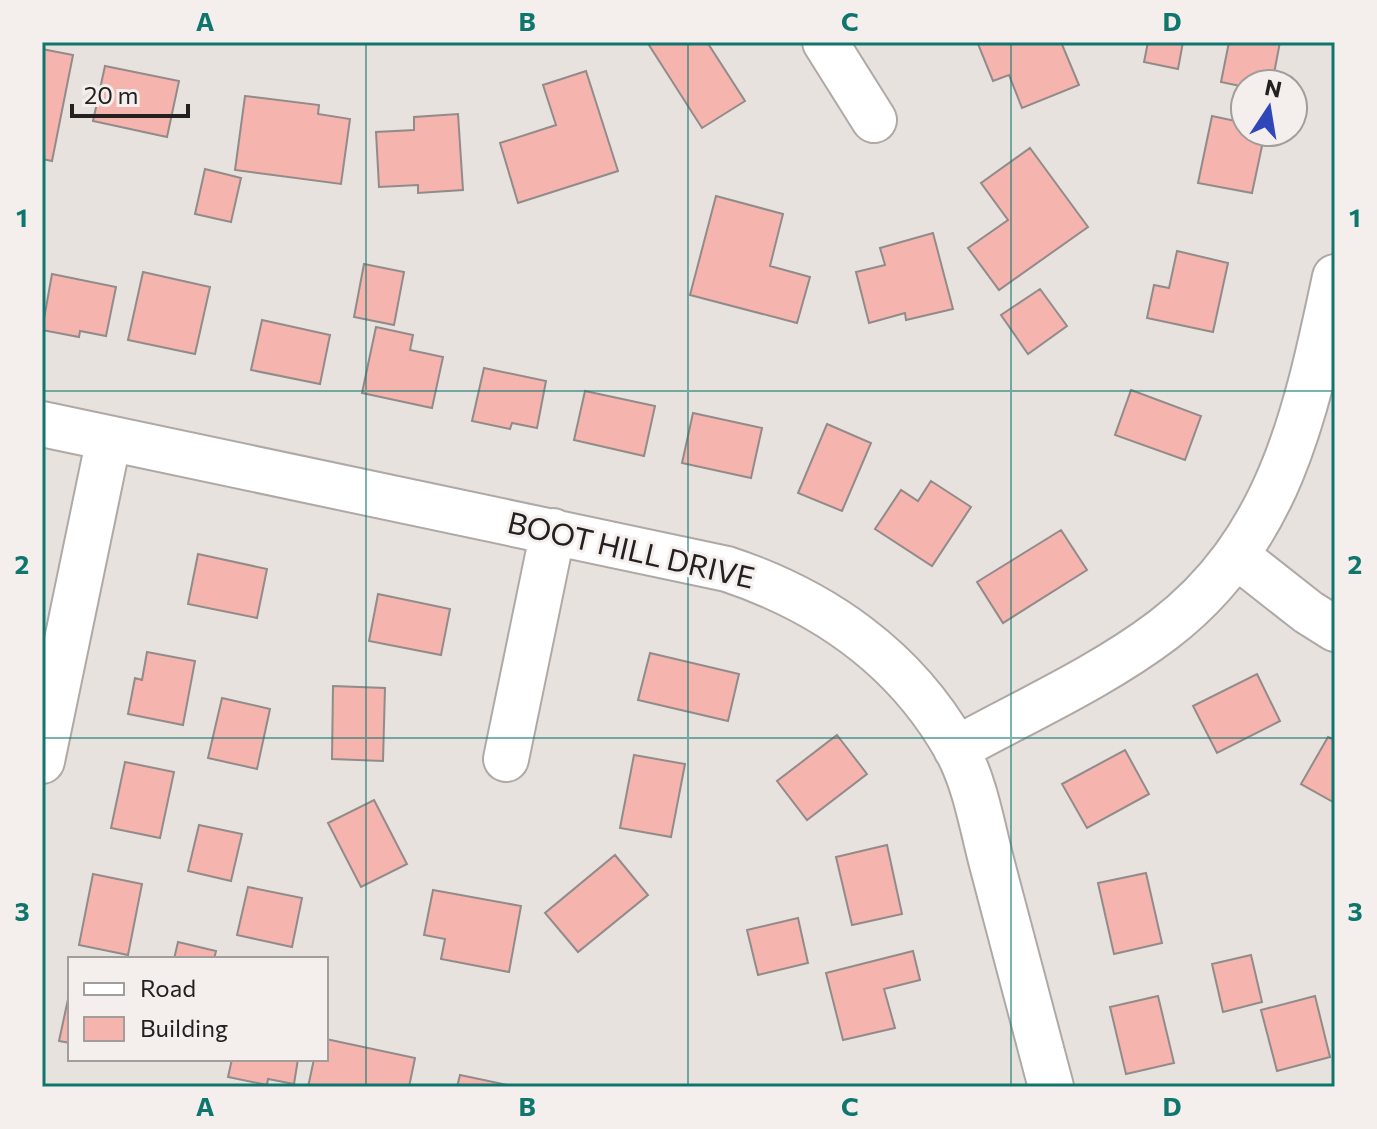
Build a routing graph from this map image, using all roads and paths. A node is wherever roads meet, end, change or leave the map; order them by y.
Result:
1 (825, 42) edge
2 (874, 120) dead end
3 (1335, 277) edge
4 (42, 424) edge
5 (109, 438) junction
6 (553, 531) junction
7 (1238, 557) junction
8 (1335, 629) edge
9 (956, 749) junction
10 (506, 759) dead end
11 (42, 761) edge
12 (1051, 1087) edge

1 - 2 street
3 - 7 street
4 - 5 street, BOOT HILL DRIVE
5 - 6 street, BOOT HILL DRIVE
5 - 11 street
6 - 9 street, BOOT HILL DRIVE
6 - 10 street
7 - 8 street
7 - 9 street
9 - 12 street, BOOT HILL DRIVE

